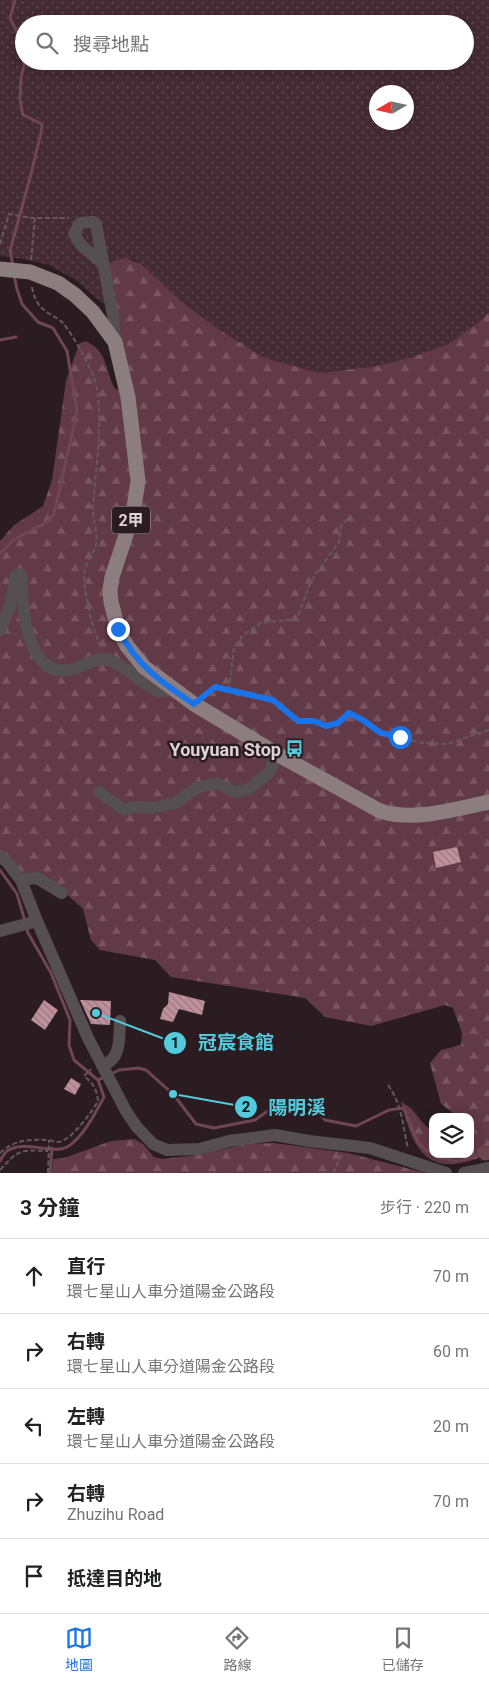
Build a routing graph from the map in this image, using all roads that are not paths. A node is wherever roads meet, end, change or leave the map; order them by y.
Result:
1 (103, 264) junction
2 (0, 269) edge
3 (115, 342) junction
4 (0, 630) edge
5 (173, 690) junction
6 (277, 754) junction
7 (99, 792) dead end
8 (489, 802) edge
9 (2, 862) edge
10 (21, 880) junction
11 (62, 893) dead end
12 (30, 924) junction
13 (0, 931) edge
14 (120, 1020) dead end
15 (102, 1072) junction
16 (489, 1168) edge
17 (446, 1173) edge
18 (464, 1173) edge

1 - 1 street
1 - 3 street
2 - 3 main road, 2甲
3 - 5 main road, 2甲
4 - 5 street
5 - 6 main road, 2甲
6 - 7 street
6 - 8 main road, 2甲
9 - 10 street
10 - 11 street
10 - 12 street
12 - 13 street
12 - 15 street
14 - 15 street
15 - 17 street
16 - 18 street

